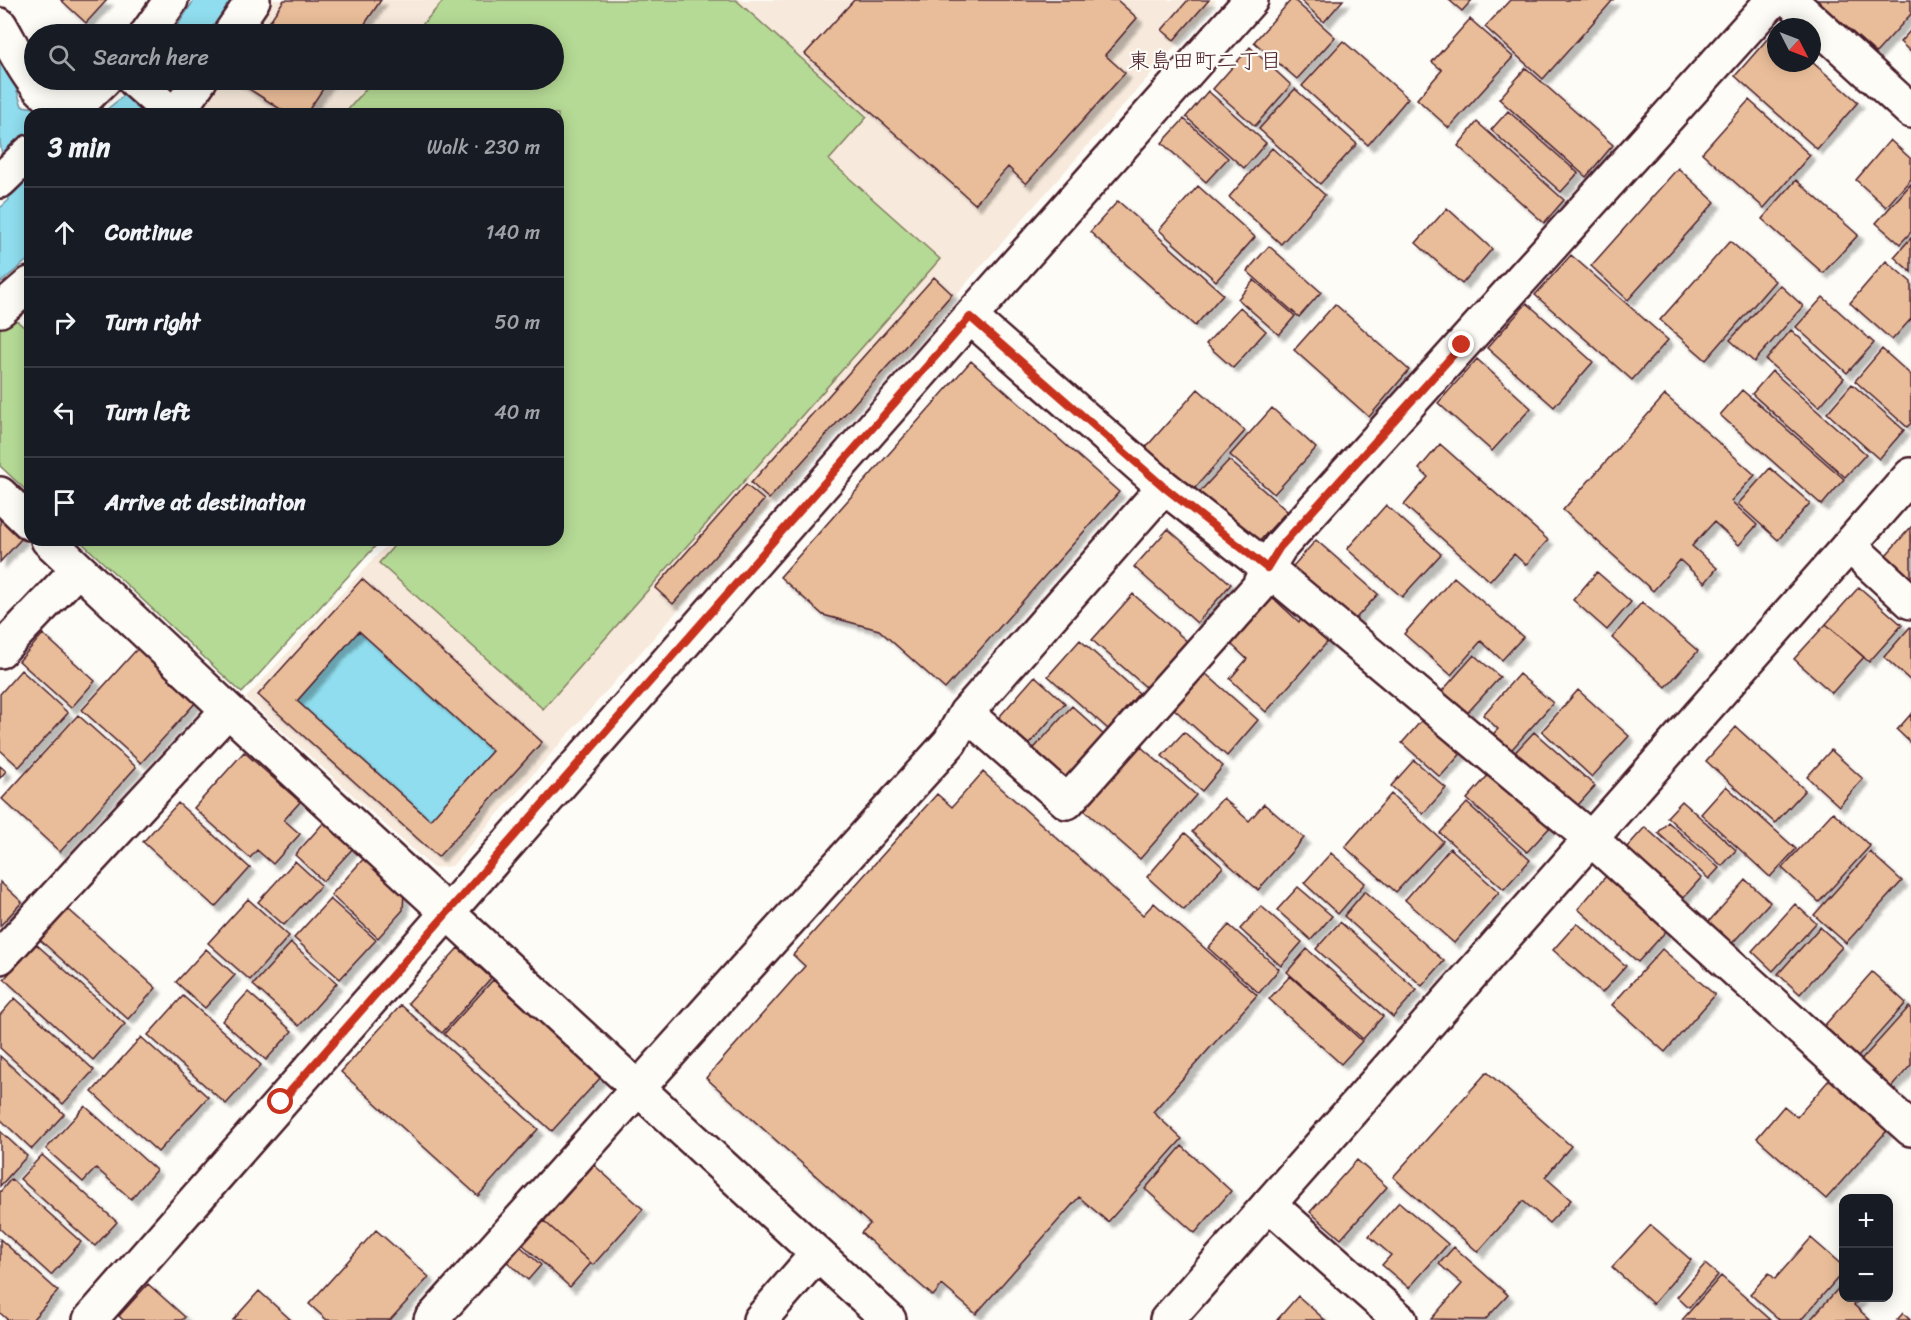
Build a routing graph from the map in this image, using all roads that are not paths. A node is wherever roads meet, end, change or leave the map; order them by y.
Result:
1 (171, 0) edge
2 (254, 0) edge
3 (1251, 0) edge
4 (1773, 0) edge
5 (1790, 0) edge
6 (154, 24) edge
7 (237, 24) edge
8 (0, 25) edge
9 (24, 66) edge
10 (43, 90) edge
11 (94, 90) edge
12 (146, 90) edge
13 (191, 90) edge
14 (73, 108) edge
15 (76, 108) edge
16 (166, 108) edge
17 (175, 108) edge
18 (1911, 111) edge
19 (24, 158) edge
20 (1, 180) edge
21 (24, 289) edge
22 (0, 310) edge
23 (970, 317) junction
24 (1911, 475) edge
25 (1164, 487) junction
26 (0, 494) edge
27 (24, 517) edge
28 (1849, 545) junction
29 (54, 546) edge
30 (1267, 568) junction
31 (78, 569) junction
32 (1911, 602) edge
33 (0, 651) edge
34 (228, 710) junction
35 (966, 713) junction
36 (1591, 839) junction
37 (448, 913) junction
38 (0, 957) edge
39 (639, 1089) junction
40 (1911, 1129) edge
41 (1269, 1204) junction
42 (818, 1254) junction
43 (90, 1320) edge
44 (431, 1320) edge
45 (760, 1320) edge
46 (889, 1320) edge
47 (1167, 1320) edge
48 (1400, 1320) edge

1 - 6 street
2 - 7 street
3 - 23 street
4 - 30 street
5 - 18 street
8 - 9 street
10 - 14 street
11 - 15 street
12 - 16 street
13 - 17 street
19 - 20 street
21 - 22 street
23 - 25 street
23 - 37 street
24 - 28 street
25 - 30 street
25 - 35 street
26 - 27 street
28 - 32 street
28 - 36 street
29 - 31 street
30 - 35 street
30 - 36 street
31 - 33 street
31 - 34 street
34 - 37 street
34 - 38 street
35 - 39 street
36 - 40 street
36 - 41 street
37 - 39 street
37 - 43 street
39 - 42 street
39 - 44 street
41 - 47 street
41 - 48 street
42 - 45 street
42 - 46 street

